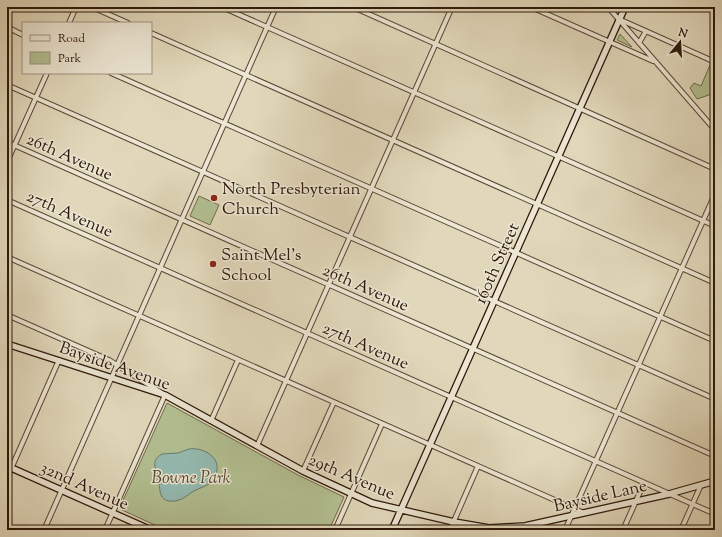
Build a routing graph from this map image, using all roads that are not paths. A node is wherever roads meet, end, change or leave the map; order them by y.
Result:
1 (76, 7) edge
2 (92, 7) edge
3 (222, 7) edge
4 (276, 7) edge
5 (353, 7) edge
6 (452, 7) edge
7 (531, 7) edge
8 (608, 7) edge
9 (625, 7) edge
10 (619, 20) junction
11 (69, 22) edge
12 (126, 22) edge
13 (7, 27) edge
14 (268, 27) junction
15 (646, 31) junction
16 (152, 33) edge
17 (22, 34) edge
18 (609, 42) junction
19 (639, 43) junction
20 (436, 44) junction
21 (655, 62) junction
22 (715, 62) edge
23 (47, 74) edge
24 (113, 74) edge
25 (245, 75) junction
26 (7, 85) edge
27 (414, 92) junction
28 (36, 97) junction
29 (580, 108) junction
30 (224, 123) junction
31 (715, 130) edge
32 (393, 140) junction
33 (7, 142) edge
34 (15, 145) junction
35 (559, 156) junction
36 (7, 162) edge
37 (715, 169) edge
38 (203, 171) junction
39 (371, 188) junction
40 (715, 194) edge
41 (7, 200) edge
42 (537, 204) junction
43 (181, 219) junction
44 (703, 220) junction
45 (715, 226) edge
46 (350, 237) junction
47 (516, 253) junction
48 (7, 257) edge
49 (160, 267) junction
50 (682, 269) junction
51 (715, 283) edge
52 (329, 285) junction
53 (494, 301) junction
54 (7, 315) edge
55 (138, 316) junction
56 (660, 317) junction
57 (307, 333) junction
58 (715, 341) edge
59 (7, 346) edge
60 (473, 349) junction
61 (59, 360) junction
62 (238, 360) junction
63 (117, 365) junction
64 (639, 365) junction
65 (111, 378) junction
66 (286, 381) junction
67 (165, 395) junction
68 (452, 397) junction
69 (715, 399) edge
70 (334, 402) junction
71 (618, 413) junction
72 (211, 420) junction
73 (382, 424) junction
74 (430, 445) junction
75 (257, 446) junction
76 (715, 456) edge
77 (596, 461) junction
78 (478, 466) junction
79 (9, 467) edge
80 (303, 472) junction
81 (7, 478) edge
82 (715, 481) edge
83 (644, 482) junction
84 (701, 485) junction
85 (61, 490) junction
86 (351, 494) junction
87 (669, 494) junction
88 (636, 501) junction
89 (692, 504) junction
90 (575, 509) junction
91 (401, 511) junction
92 (112, 513) junction
93 (584, 513) junction
94 (715, 514) edge
95 (572, 515) junction
96 (454, 522) junction
97 (524, 526) junction
98 (491, 529) edge
99 (44, 530) edge
100 (104, 530) edge
101 (151, 530) edge
102 (335, 530) edge
103 (392, 530) edge
104 (450, 530) edge
105 (516, 530) edge
106 (565, 530) edge
107 (623, 530) edge
108 (681, 530) edge

1 - 11 street
2 - 12 street
3 - 14 street
4 - 14 street
5 - 20 street
6 - 20 street
7 - 18 street
8 - 10 street
9 - 10 street, 160th Street
10 - 15 street
10 - 18 street, 160th Street
10 - 19 street
13 - 17 street
14 - 25 street
14 - 27 street
15 - 19 street
15 - 22 street
16 - 25 street
18 - 21 street
18 - 29 street, 160th Street
19 - 21 street
20 - 27 street
20 - 29 street
21 - 31 street
23 - 28 street
24 - 30 street
25 - 30 street
25 - 32 street
26 - 28 street
27 - 32 street
27 - 35 street
28 - 34 street
28 - 38 street
29 - 35 street, 160th Street
29 - 37 street
30 - 38 street
30 - 39 street
32 - 39 street
32 - 42 street
33 - 34 street, 26th Avenue
34 - 36 street
34 - 43 street, 26th Avenue
35 - 42 street, 160th Street
35 - 44 street
38 - 43 street
38 - 46 street
39 - 46 street
39 - 47 street
40 - 44 street
41 - 49 street, 27th Avenue
42 - 47 street, 160th Street
42 - 50 street
43 - 49 street
43 - 52 street, 26th Avenue
44 - 45 street
44 - 50 street
46 - 52 street
46 - 53 street
47 - 53 street, 160th Street
47 - 56 street
48 - 55 street
49 - 55 street
49 - 57 street, 27th Avenue
50 - 51 street
50 - 56 street
52 - 57 street
52 - 60 street, 26th Avenue
53 - 60 street, 160th Street
53 - 64 street
54 - 63 street
55 - 62 street
55 - 63 street
56 - 58 street
56 - 64 street
57 - 66 street
57 - 68 street, 27th Avenue
59 - 61 street, Bayside Avenue
60 - 68 street, 160th Street
60 - 71 street, 26th Avenue
61 - 65 street, Bayside Avenue
61 - 79 street
62 - 66 street
62 - 72 street
63 - 65 street
63 - 67 street
64 - 69 street
64 - 71 street
65 - 67 street, Bayside Avenue
65 - 85 street
66 - 70 street
66 - 75 street
67 - 72 street, Bayside Avenue
67 - 92 street
68 - 74 street, 160th Street
68 - 77 street, 27th Avenue
70 - 73 street
70 - 80 street
71 - 76 street, 26th Avenue
71 - 77 street
72 - 75 street, 29th Avenue
73 - 74 street
73 - 86 street
74 - 78 street
74 - 91 street, 160th Street
75 - 80 street, 29th Avenue
77 - 83 street, 27th Avenue
77 - 90 street
78 - 90 street
78 - 96 street
79 - 81 street
79 - 85 street, 32nd Avenue
80 - 86 street, 29th Avenue
82 - 84 street, Bayside Lane
83 - 87 street, 27th Avenue
83 - 88 street
84 - 87 street, Bayside Lane
84 - 89 street
85 - 92 street, 32nd Avenue
85 - 99 street
86 - 91 street, 29th Avenue
86 - 102 street
87 - 88 street, Bayside Lane
87 - 89 street, 27th Avenue
88 - 93 street, Bayside Lane
88 - 107 street
89 - 94 street, 27th Avenue
89 - 108 street
90 - 93 street
90 - 95 street
91 - 96 street, 29th Avenue
91 - 103 street, 160th Street
92 - 100 street
92 - 101 street, 32nd Avenue
93 - 95 street, Bayside Lane
95 - 97 street, Bayside Lane
95 - 106 street
96 - 98 street, 29th Avenue
96 - 104 street
97 - 98 street, Bayside Lane
97 - 105 street

